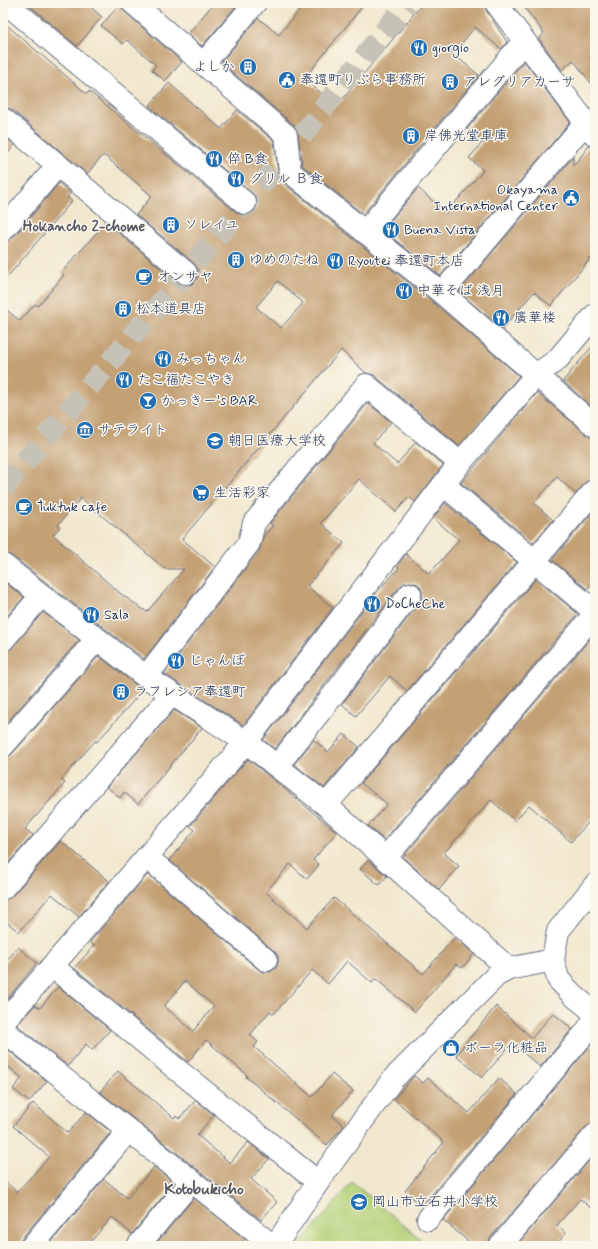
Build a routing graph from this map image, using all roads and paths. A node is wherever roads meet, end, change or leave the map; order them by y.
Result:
1 (6, 3) edge
2 (133, 3) edge
3 (255, 3) edge
4 (496, 3) edge
5 (524, 42) junction
6 (204, 63) junction
7 (3, 119) edge
8 (590, 129) edge
9 (58, 165) junction
10 (245, 204) dead end
11 (3, 230) edge
12 (364, 232) junction
13 (186, 273) dead end
14 (442, 293) junction
15 (595, 315) edge
16 (537, 374) junction
17 (595, 426) edge
18 (460, 463) junction
19 (444, 485) junction
20 (595, 490) edge
21 (534, 562) junction
22 (3, 565) edge
23 (410, 594) dead end
24 (41, 596) junction
25 (595, 613) edge
26 (97, 639) junction
27 (3, 640) edge
28 (146, 677) junction
29 (172, 694) junction
30 (246, 742) junction
31 (3, 746) edge
32 (277, 766) junction
33 (326, 805) junction
34 (147, 857) junction
35 (386, 857) junction
36 (595, 885) edge
37 (3, 888) edge
38 (266, 960) dead end
39 (553, 960) junction
40 (52, 966) junction
41 (509, 969) junction
42 (595, 1013) edge
43 (595, 1018) edge
44 (3, 1023) edge
45 (3, 1030) edge
46 (129, 1130) junction
47 (595, 1135) edge
48 (191, 1182) junction
49 (318, 1182) junction
50 (428, 1219) dead end
51 (32, 1246) edge
52 (138, 1246) edge
53 (274, 1246) edge
54 (500, 1246) edge

1 - 10 street
2 - 6 street
3 - 6 street
4 - 5 street
5 - 8 street
5 - 12 street
6 - 12 street
7 - 9 street
8 - 14 street
9 - 11 street
9 - 13 street
12 - 14 street
14 - 16 street
15 - 16 street
16 - 17 street
16 - 18 street
18 - 19 street
18 - 28 street
19 - 21 street
19 - 30 street
20 - 21 street
21 - 25 street
21 - 33 street
22 - 24 street
23 - 32 street
24 - 26 street
24 - 27 street
25 - 35 street
26 - 28 street
26 - 31 street
28 - 29 street
29 - 30 street
29 - 37 street
30 - 32 street
30 - 34 street
32 - 33 street
33 - 35 street
34 - 38 street
34 - 40 street
35 - 41 street
36 - 39 street
39 - 41 street
39 - 42 street
40 - 44 street
40 - 49 street
41 - 49 street
43 - 50 street
45 - 46 street
46 - 48 street
46 - 51 street
47 - 54 street
48 - 52 street
48 - 53 street
49 - 53 street

